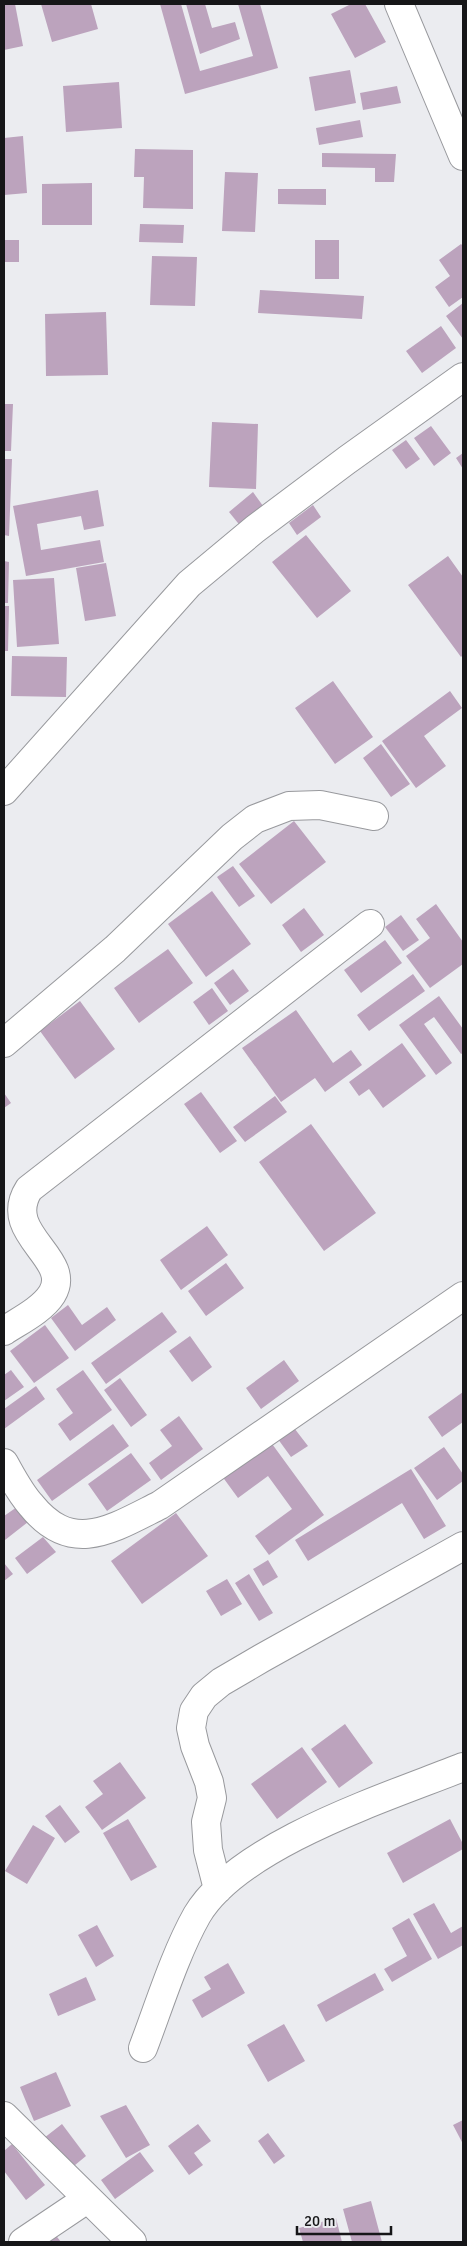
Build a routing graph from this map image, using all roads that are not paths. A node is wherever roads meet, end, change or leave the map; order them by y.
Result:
1 (399, 4) edge
2 (463, 156) edge
3 (463, 377) edge
4 (4, 791) edge
5 (374, 816) dead end
6 (370, 924) dead end
7 (4, 1043) edge
8 (463, 1296) edge
9 (4, 1332) edge
10 (4, 1463) edge
11 (463, 1546) edge
12 (463, 1767) edge
13 (218, 1889) junction
14 (143, 2048) dead end
15 (4, 2116) edge
16 (87, 2199) junction
17 (23, 2242) edge
18 (132, 2242) edge

1 - 2 street
3 - 4 street
5 - 7 street
6 - 9 street
8 - 10 street
11 - 13 street
12 - 13 street
13 - 14 street
15 - 16 street
16 - 17 street
16 - 18 street

